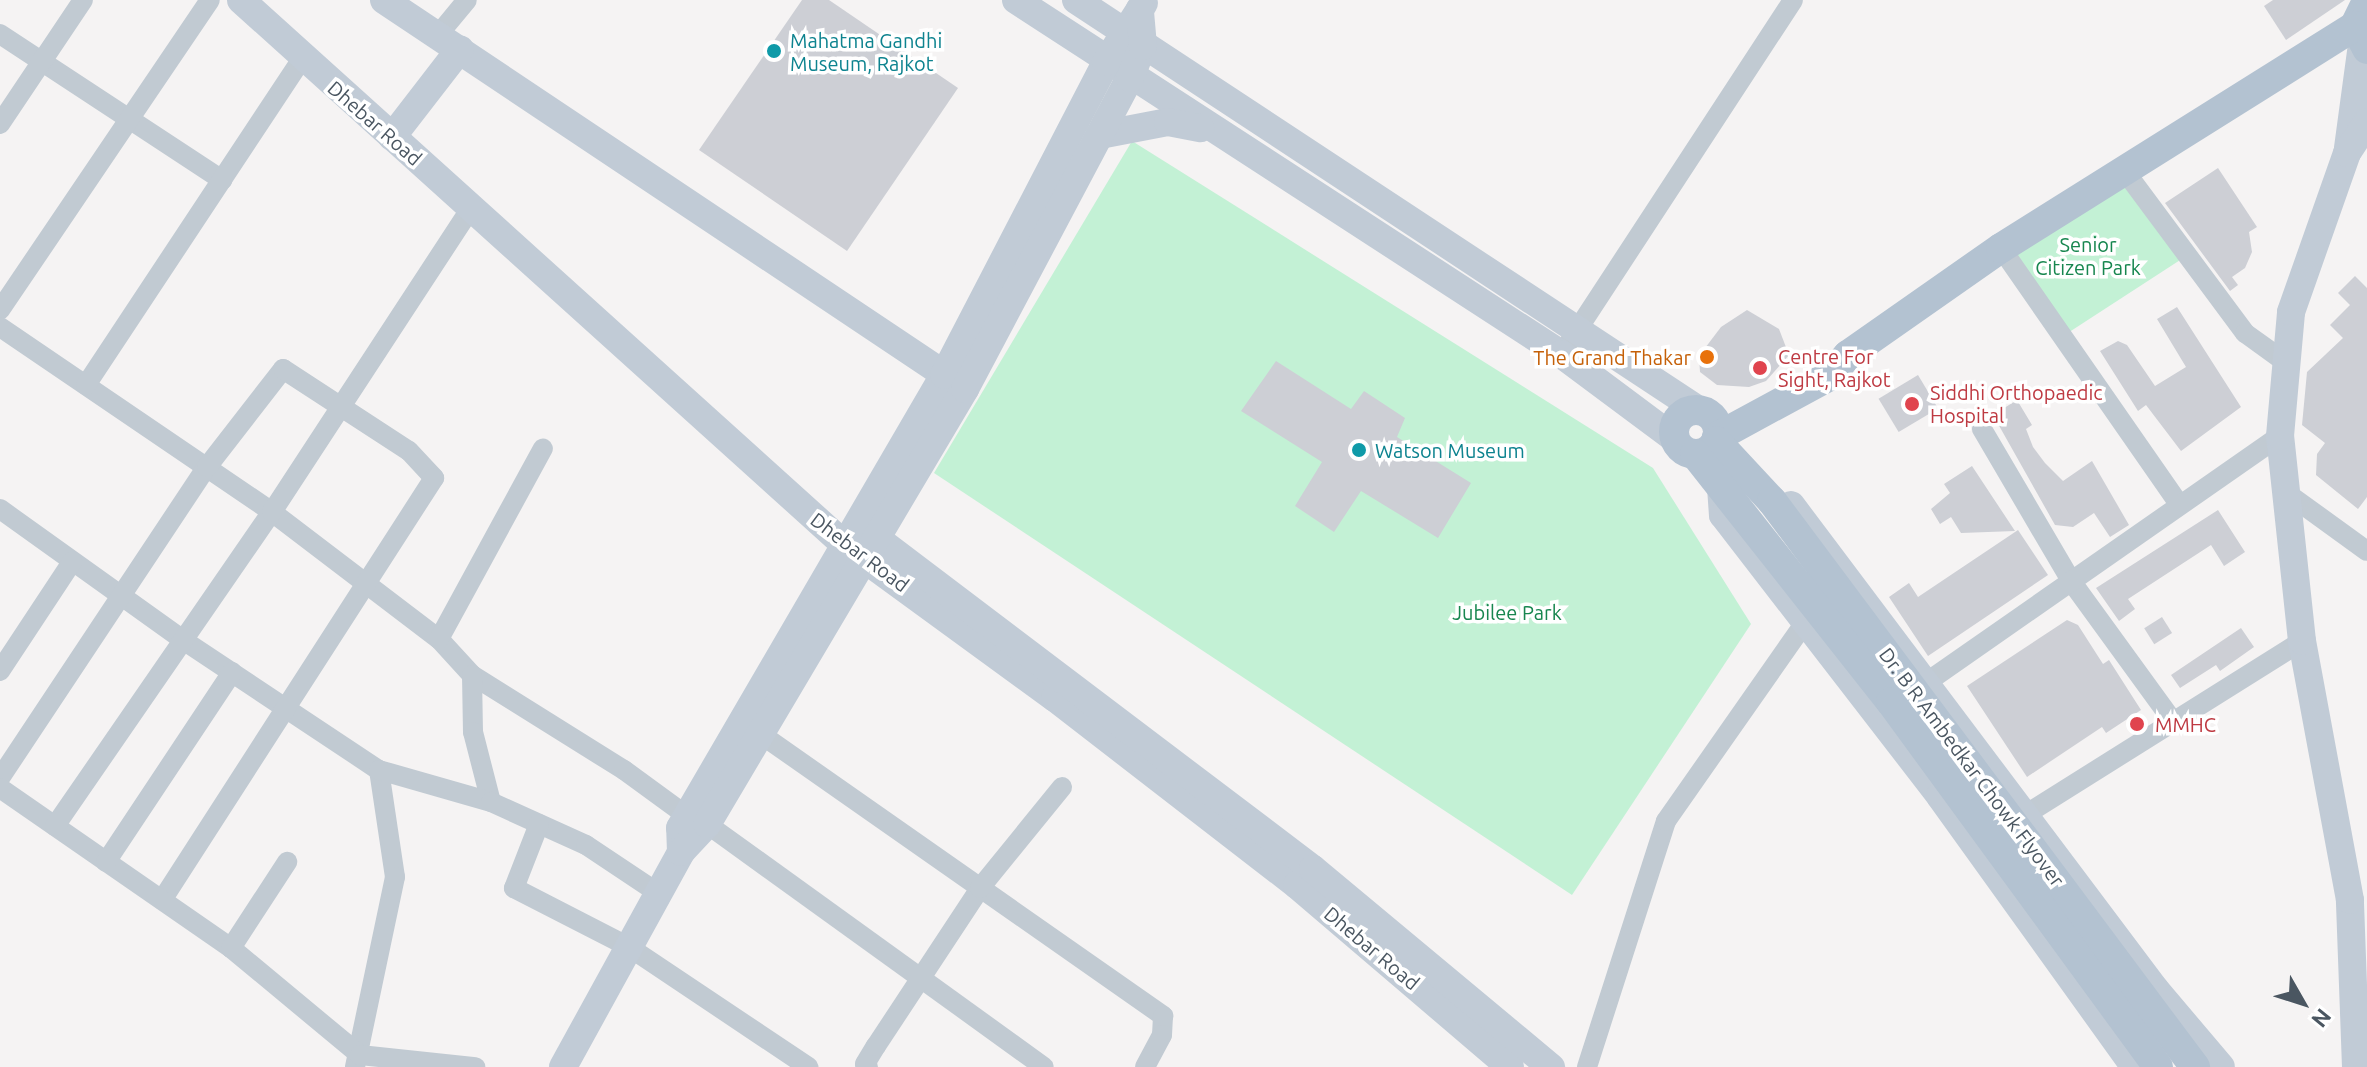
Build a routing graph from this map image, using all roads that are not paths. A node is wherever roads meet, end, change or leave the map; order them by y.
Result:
1 (83, 0) edge
2 (210, 0) edge
3 (241, 0) edge
4 (384, 0) edge
5 (467, 0) edge
6 (1016, 0) edge
7 (1076, 0) edge
8 (1793, 0) edge
9 (1143, 4) edge
10 (2362, 21) edge
11 (0, 34) edge
12 (1132, 38) junction
13 (449, 42) junction
14 (302, 59) junction
15 (1106, 62) junction
16 (41, 64) junction
17 (1130, 78) junction
18 (132, 120) junction
19 (2367, 122) edge
20 (0, 124) edge
21 (1209, 129) junction
22 (1100, 135) junction
23 (392, 137) junction
24 (2347, 153) junction
25 (2124, 170) junction
26 (222, 180) junction
27 (472, 206) junction
28 (2001, 248) junction
29 (0, 310) edge
30 (0, 327) edge
31 (1578, 329) junction
32 (1561, 354) junction
33 (2284, 361) junction
34 (955, 382) junction
35 (86, 385) junction
36 (341, 407) junction
37 (1982, 429) dead end
38 (1702, 433) junction
39 (2280, 436) junction
40 (543, 448) dead end
41 (207, 467) junction
42 (1732, 478) junction
43 (2284, 491) junction
44 (2178, 503) junction
45 (272, 512) junction
46 (3, 519) edge
47 (862, 542) junction
48 (2367, 551) edge
49 (72, 562) junction
50 (2071, 581) junction
51 (364, 582) junction
52 (122, 597) junction
53 (1803, 625) junction
54 (439, 639) junction
55 (183, 640) junction
56 (2302, 641) junction
57 (0, 671) edge
58 (232, 672) junction
59 (472, 675) junction
60 (1927, 682) junction
61 (284, 707) junction
62 (2172, 720) junction
63 (762, 735) junction
64 (379, 770) junction
65 (0, 778) edge
66 (1062, 787) dead end
67 (0, 788) edge
68 (491, 802) junction
69 (2028, 813) junction
70 (697, 820) junction
71 (539, 824) junction
72 (55, 826) junction
73 (106, 862) junction
74 (287, 862) dead end
75 (980, 888) junction
76 (658, 893) junction
77 (162, 900) junction
78 (629, 947) junction
79 (231, 948) junction
80 (920, 980) junction
81 (358, 1061) edge
82 (471, 1066) edge
83 (865, 1066) edge
84 (563, 1067) edge
85 (808, 1067) edge
86 (1044, 1067) edge
87 (1145, 1067) edge
88 (1510, 1067) edge
89 (1551, 1067) edge
90 (1587, 1067) edge
91 (2135, 1067) edge
92 (2158, 1067) edge
93 (2195, 1067) edge
94 (2221, 1067) edge
95 (2356, 1067) edge

1 - 16 street
2 - 18 street
3 - 14 street, Dhebar Road
4 - 13 street
5 - 13 street
6 - 15 street
7 - 12 street
8 - 31 street
9 - 12 street
10 - 24 street
10 - 25 main road
11 - 16 street
12 - 15 street
12 - 17 street
12 - 31 street
13 - 23 street
13 - 34 street
14 - 23 street, Dhebar Road
14 - 26 street
15 - 17 street
15 - 34 street
16 - 18 street
16 - 20 street
17 - 21 street
17 - 22 street
18 - 26 street
18 - 29 street
19 - 24 street
21 - 22 street
21 - 32 street
22 - 34 street
23 - 27 street, Dhebar Road
24 - 33 street
25 - 28 main road
25 - 33 street
26 - 35 street
27 - 36 street
27 - 47 street, Dhebar Road
28 - 38 main road
28 - 44 street
30 - 35 street
31 - 32 street
31 - 38 street
32 - 38 street
33 - 39 street
34 - 47 street
35 - 41 street
36 - 41 street
36 - 45 street
36 - 51 street
37 - 50 street
38 - 42 main road
39 - 43 street
39 - 44 street
40 - 54 street
41 - 45 street
41 - 52 street
42 - 53 street
42 - 60 street
42 - 92 main road, Dr. B R Ambedkar Chowk Flyover
42 - 93 main road, Dr. B R Ambedkar Chowk Flyover
43 - 48 street
43 - 56 street
44 - 50 street
45 - 51 street
45 - 55 street
46 - 49 street
47 - 63 street
47 - 70 street
47 - 88 street, Dhebar Road
47 - 89 street, Dhebar Road
49 - 52 street
49 - 57 street
50 - 60 street
50 - 62 street
51 - 54 street
51 - 61 street
52 - 55 street
52 - 65 street
53 - 90 street
53 - 91 street
54 - 59 street
55 - 58 street
55 - 72 street
56 - 62 street
56 - 95 street
58 - 61 street
58 - 73 street
59 - 68 street
59 - 70 street
60 - 69 street
61 - 64 street
61 - 77 street
62 - 69 street
63 - 70 street
63 - 75 street
64 - 68 street
64 - 81 street
66 - 75 street
67 - 72 street
68 - 71 street
69 - 94 street
70 - 76 street
70 - 80 street
71 - 76 street
71 - 78 street
72 - 73 street
73 - 77 street
74 - 79 street
75 - 80 street
75 - 87 street
76 - 78 street
77 - 79 street
78 - 84 street
78 - 85 street
79 - 81 street
80 - 83 street
80 - 86 street
81 - 82 street

